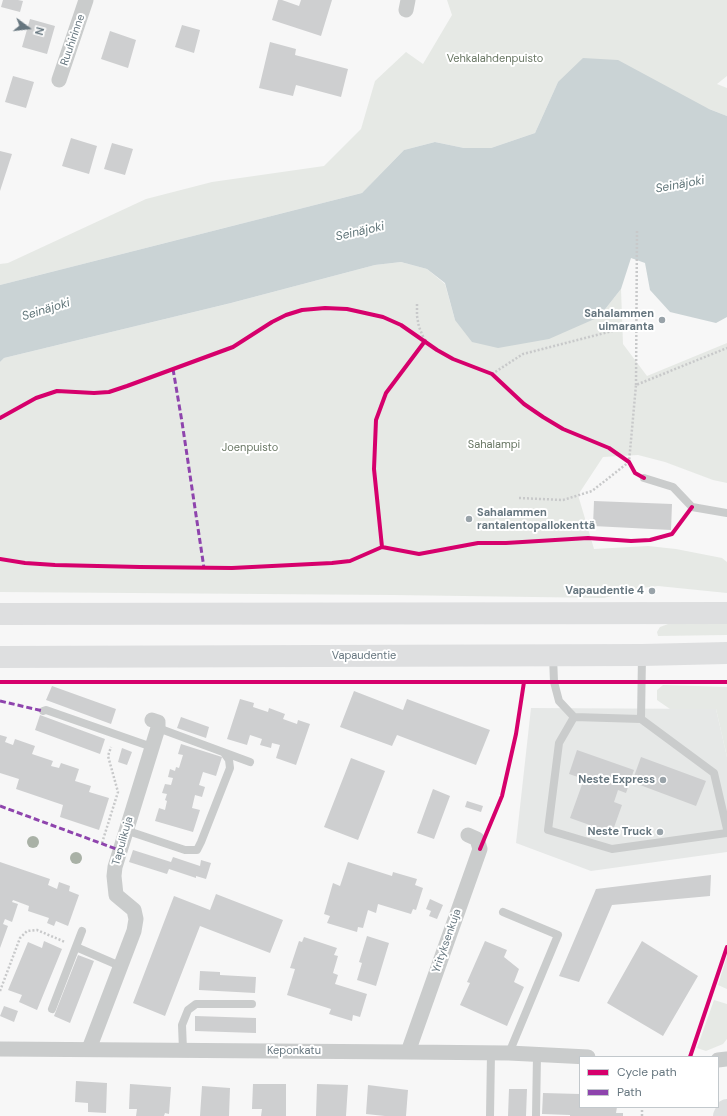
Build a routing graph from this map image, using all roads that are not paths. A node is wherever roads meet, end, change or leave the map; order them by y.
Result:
1 (86, 0) edge
2 (59, 80) dead end
3 (644, 478) road end
4 (727, 513) edge
5 (727, 613) edge
6 (0, 614) edge
7 (727, 653) edge
8 (642, 655) junction
9 (553, 656) junction
10 (0, 657) edge
11 (43, 711) dead end
12 (574, 717) junction
13 (641, 719) junction
14 (155, 724) joint
15 (152, 747) junction
16 (224, 752) junction
17 (250, 762) dead end
18 (727, 829) edge
19 (125, 830) junction
20 (727, 833) edge
21 (468, 835) dead end
22 (503, 912) dead end
23 (82, 931) dead end
24 (76, 947) junction
25 (120, 966) junction
26 (252, 1004) dead end
27 (52, 1009) dead end
28 (0, 1049) edge
29 (89, 1049) junction
30 (182, 1050) junction
31 (408, 1052) junction
32 (491, 1053) junction
33 (509, 1053) junction
34 (537, 1055) junction
35 (579, 1057) edge
36 (727, 1110) edge
37 (490, 1116) edge
38 (536, 1116) edge
39 (724, 1116) edge

1 - 2 street, Ruuhirinne
3 - 4 lane
5 - 6 main road
7 - 8 main road, Vapaudentie
8 - 9 main road, Vapaudentie
8 - 13 lane
9 - 10 main road, Vapaudentie
9 - 12 lane
11 - 15 lane
12 - 13 lane
12 - 20 lane
13 - 18 lane
14 - 15 street, Tapulikuja
14 - 16 lane
15 - 19 street, Tapulikuja
16 - 17 lane
16 - 19 lane
19 - 25 street, Tapulikuja
21 - 31 street, Yrityksenkuja
22 - 33 lane
23 - 24 lane
24 - 25 lane
24 - 27 lane
25 - 29 street, Tapulikuja
26 - 30 lane
28 - 29 street, Keponkatu
29 - 30 street, Keponkatu
30 - 31 street, Keponkatu
31 - 32 street, Keponkatu
32 - 33 street, Keponkatu
32 - 37 lane
33 - 34 street, Keponkatu
34 - 35 street, Keponkatu
34 - 38 lane
36 - 39 main road

